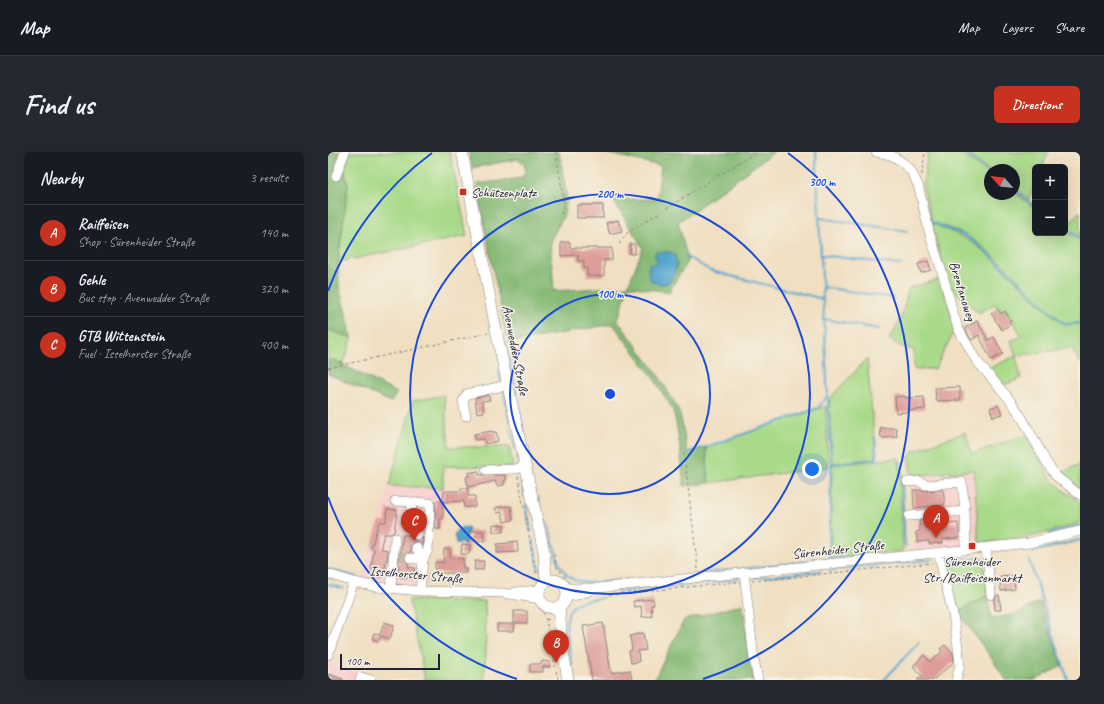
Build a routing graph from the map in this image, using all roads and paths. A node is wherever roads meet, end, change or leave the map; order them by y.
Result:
1 (345, 152) edge
2 (462, 152) edge
3 (556, 152) edge
4 (756, 152) edge
5 (876, 152) edge
6 (925, 152) edge
7 (336, 176) dead end
8 (918, 185) junction
9 (561, 215) dead end
10 (619, 244) dead end
11 (496, 331) junction
12 (339, 361) dead end
13 (344, 364) junction
14 (328, 368) edge
15 (508, 385) junction
16 (466, 416) dead end
17 (684, 453) dead end
18 (525, 467) junction
19 (486, 470) dead end
20 (907, 482) dead end
21 (1080, 495) edge
22 (395, 501) dead end
23 (412, 502) junction
24 (965, 511) junction
25 (909, 516) dead end
26 (429, 526) junction
27 (1080, 531) edge
28 (395, 538) dead end
29 (416, 547) dead end
30 (986, 548) junction
31 (966, 550) junction
32 (939, 553) junction
33 (410, 558) tunnel mouth
34 (423, 560) junction
35 (328, 574) edge
36 (698, 577) junction
37 (744, 577) junction
38 (354, 582) junction
39 (545, 587) junction
40 (391, 588) junction
41 (568, 589) junction
42 (420, 591) junction
43 (601, 591) junction
44 (991, 595) dead end
45 (555, 608) junction
46 (328, 655) edge
47 (360, 680) edge
48 (370, 680) edge
49 (558, 680) edge
50 (568, 680) edge
51 (758, 680) edge
52 (956, 680) edge

1 - 7 street
2 - 11 main road, Avenwedder Straße
3 - 9 path
4 - 10 path
5 - 8 street, Brentanoweg
6 - 8 path
8 - 21 street, Brentanoweg
11 - 13 path
11 - 15 main road, Avenwedder Straße
12 - 13 path
13 - 14 path
15 - 16 street
15 - 18 main road, Avenwedder Straße
17 - 36 path
18 - 19 street
18 - 39 main road, Avenwedder Straße
20 - 24 street
22 - 23 street
23 - 26 street
23 - 26 street
24 - 25 street
24 - 31 street
26 - 34 street
27 - 30 street, Sürenheider Straße
28 - 40 street
29 - 34 street
30 - 31 street, Sürenheider Straße
30 - 44 street
31 - 32 street, Sürenheider Straße
32 - 37 street, Sürenheider Straße
32 - 52 street
33 - 34 street
34 - 42 street
35 - 38 street, Isselhorster Straße
36 - 37 street, Sürenheider Straße
36 - 43 street, Sürenheider Straße
37 - 43 path
37 - 51 street
38 - 40 street, Isselhorster Straße
38 - 46 street
39 - 41 main road
39 - 41 path
39 - 42 street, Isselhorster Straße
39 - 45 main road
39 - 49 path
40 - 42 street, Isselhorster Straße
41 - 43 street, Sürenheider Straße
41 - 45 main road
45 - 50 main road
47 - 48 street

